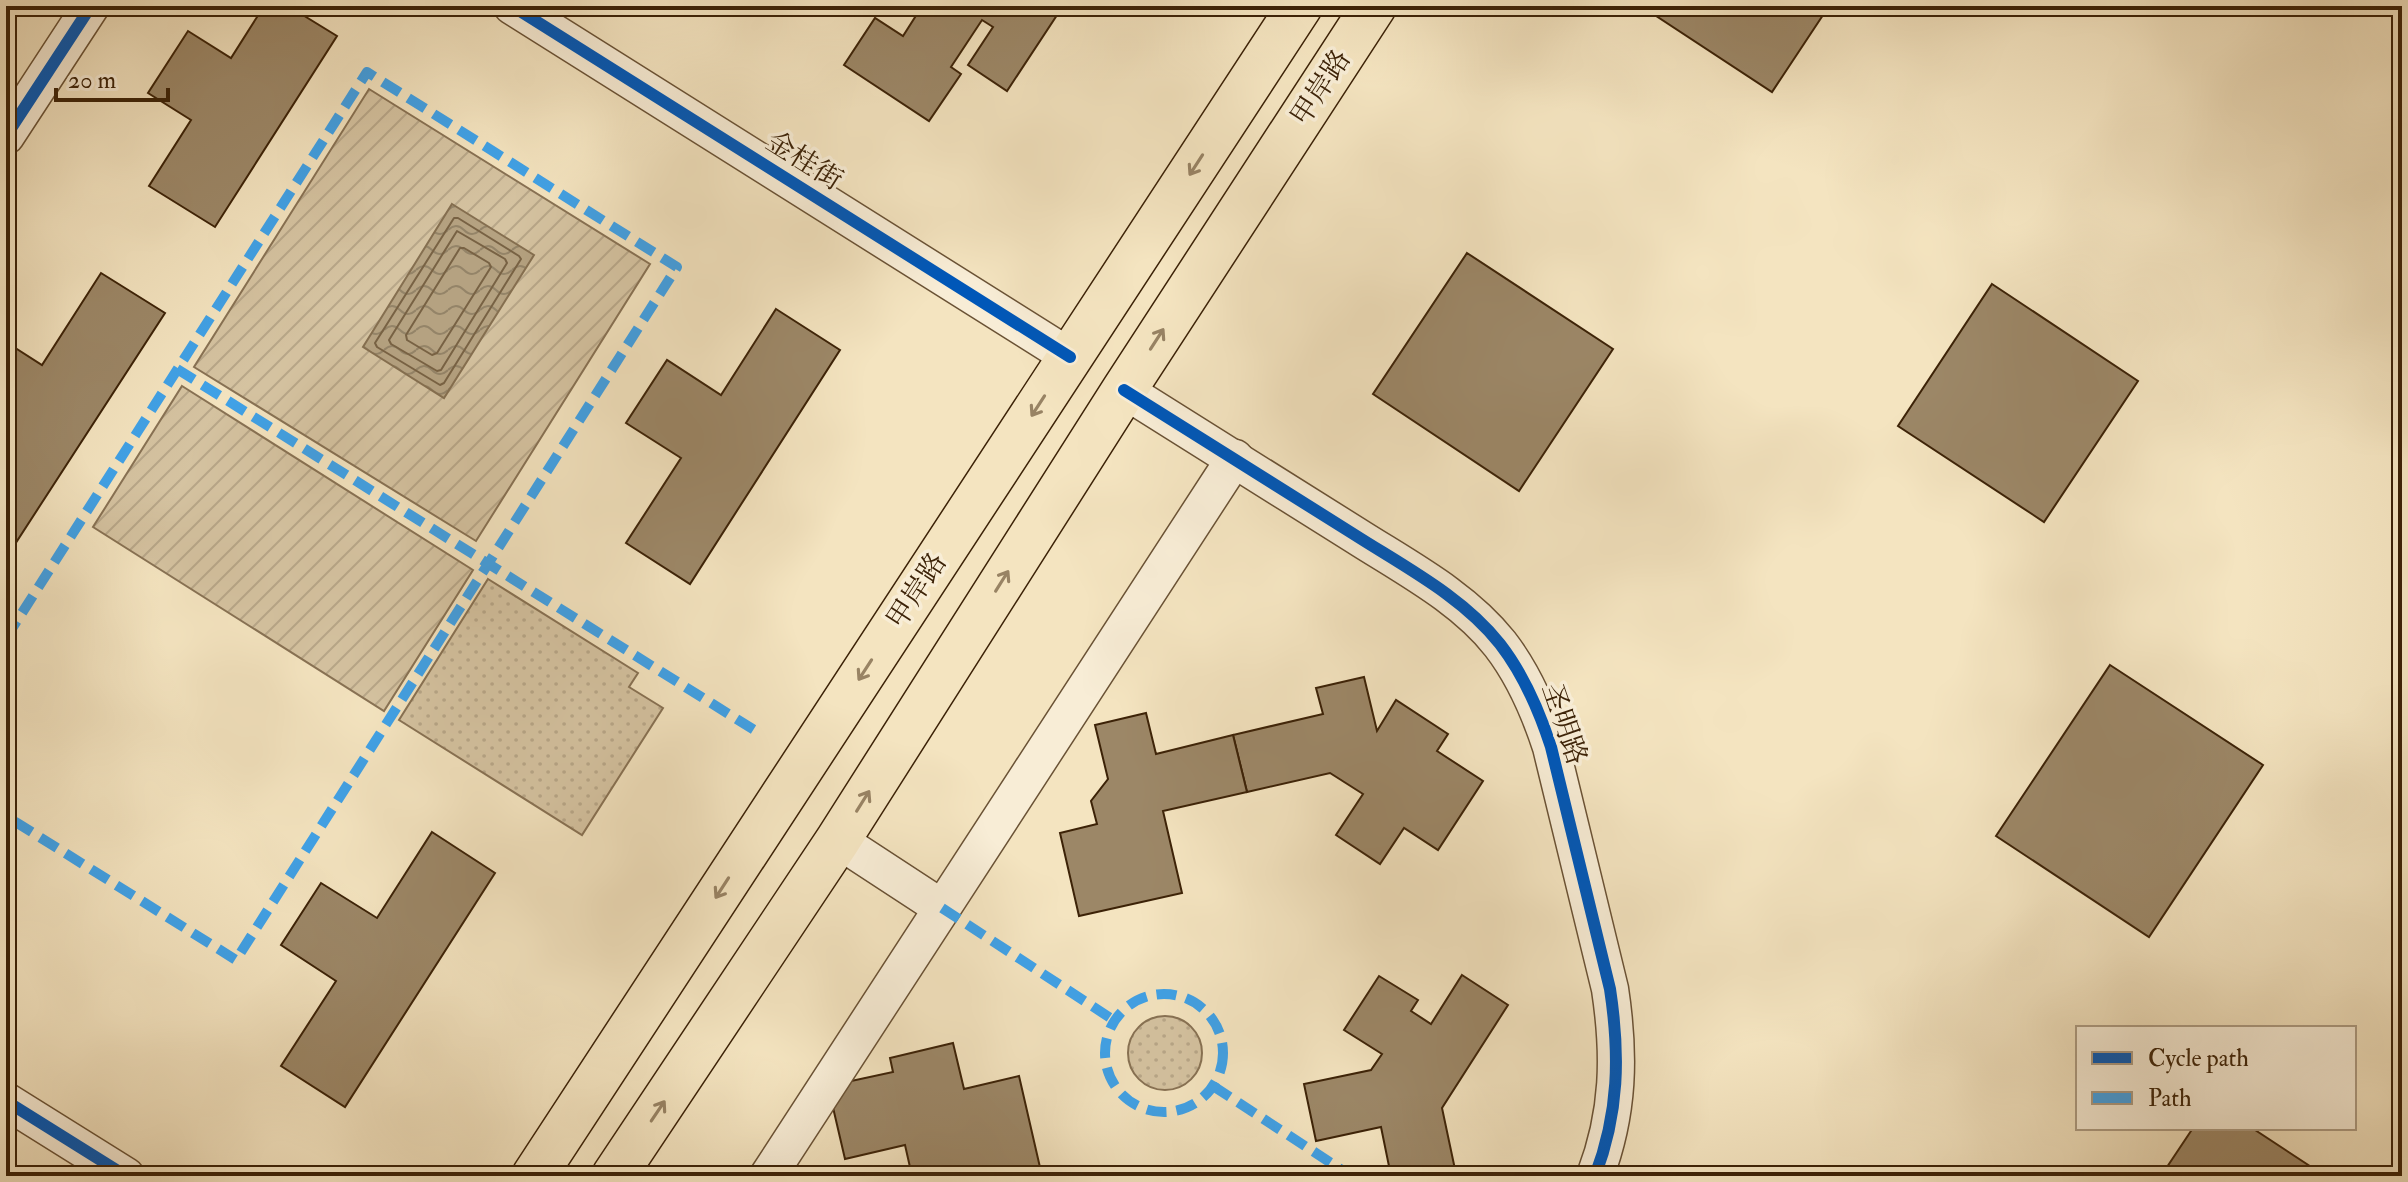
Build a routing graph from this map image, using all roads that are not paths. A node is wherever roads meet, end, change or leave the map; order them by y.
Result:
1 (91, 6) edge
2 (512, 6) edge
3 (1300, 6) edge
4 (1374, 6) edge
5 (1224, 122) junction
6 (6, 136) edge
7 (1279, 152) junction
8 (1070, 357) junction
9 (1124, 390) junction
10 (1235, 458) junction
11 (838, 840) junction
12 (942, 908) junction
13 (6, 1101) edge
14 (126, 1176) edge
15 (534, 1176) edge
16 (614, 1176) edge
17 (768, 1176) edge
18 (1595, 1176) edge

1 - 6 street
2 - 8 street, 金桂街
3 - 5 main road, 甲岸路
4 - 7 main road, 甲岸路
5 - 7 main road
5 -> 8 main road, 甲岸路
9 -> 7 main road, 甲岸路
8 -> 15 main road, 甲岸路
9 - 10 street, 圣明路
11 -> 9 main road, 甲岸路
10 - 12 street
10 - 18 street, 圣明路
11 - 12 street
16 -> 11 main road, 甲岸路
12 - 17 street
13 - 14 street

